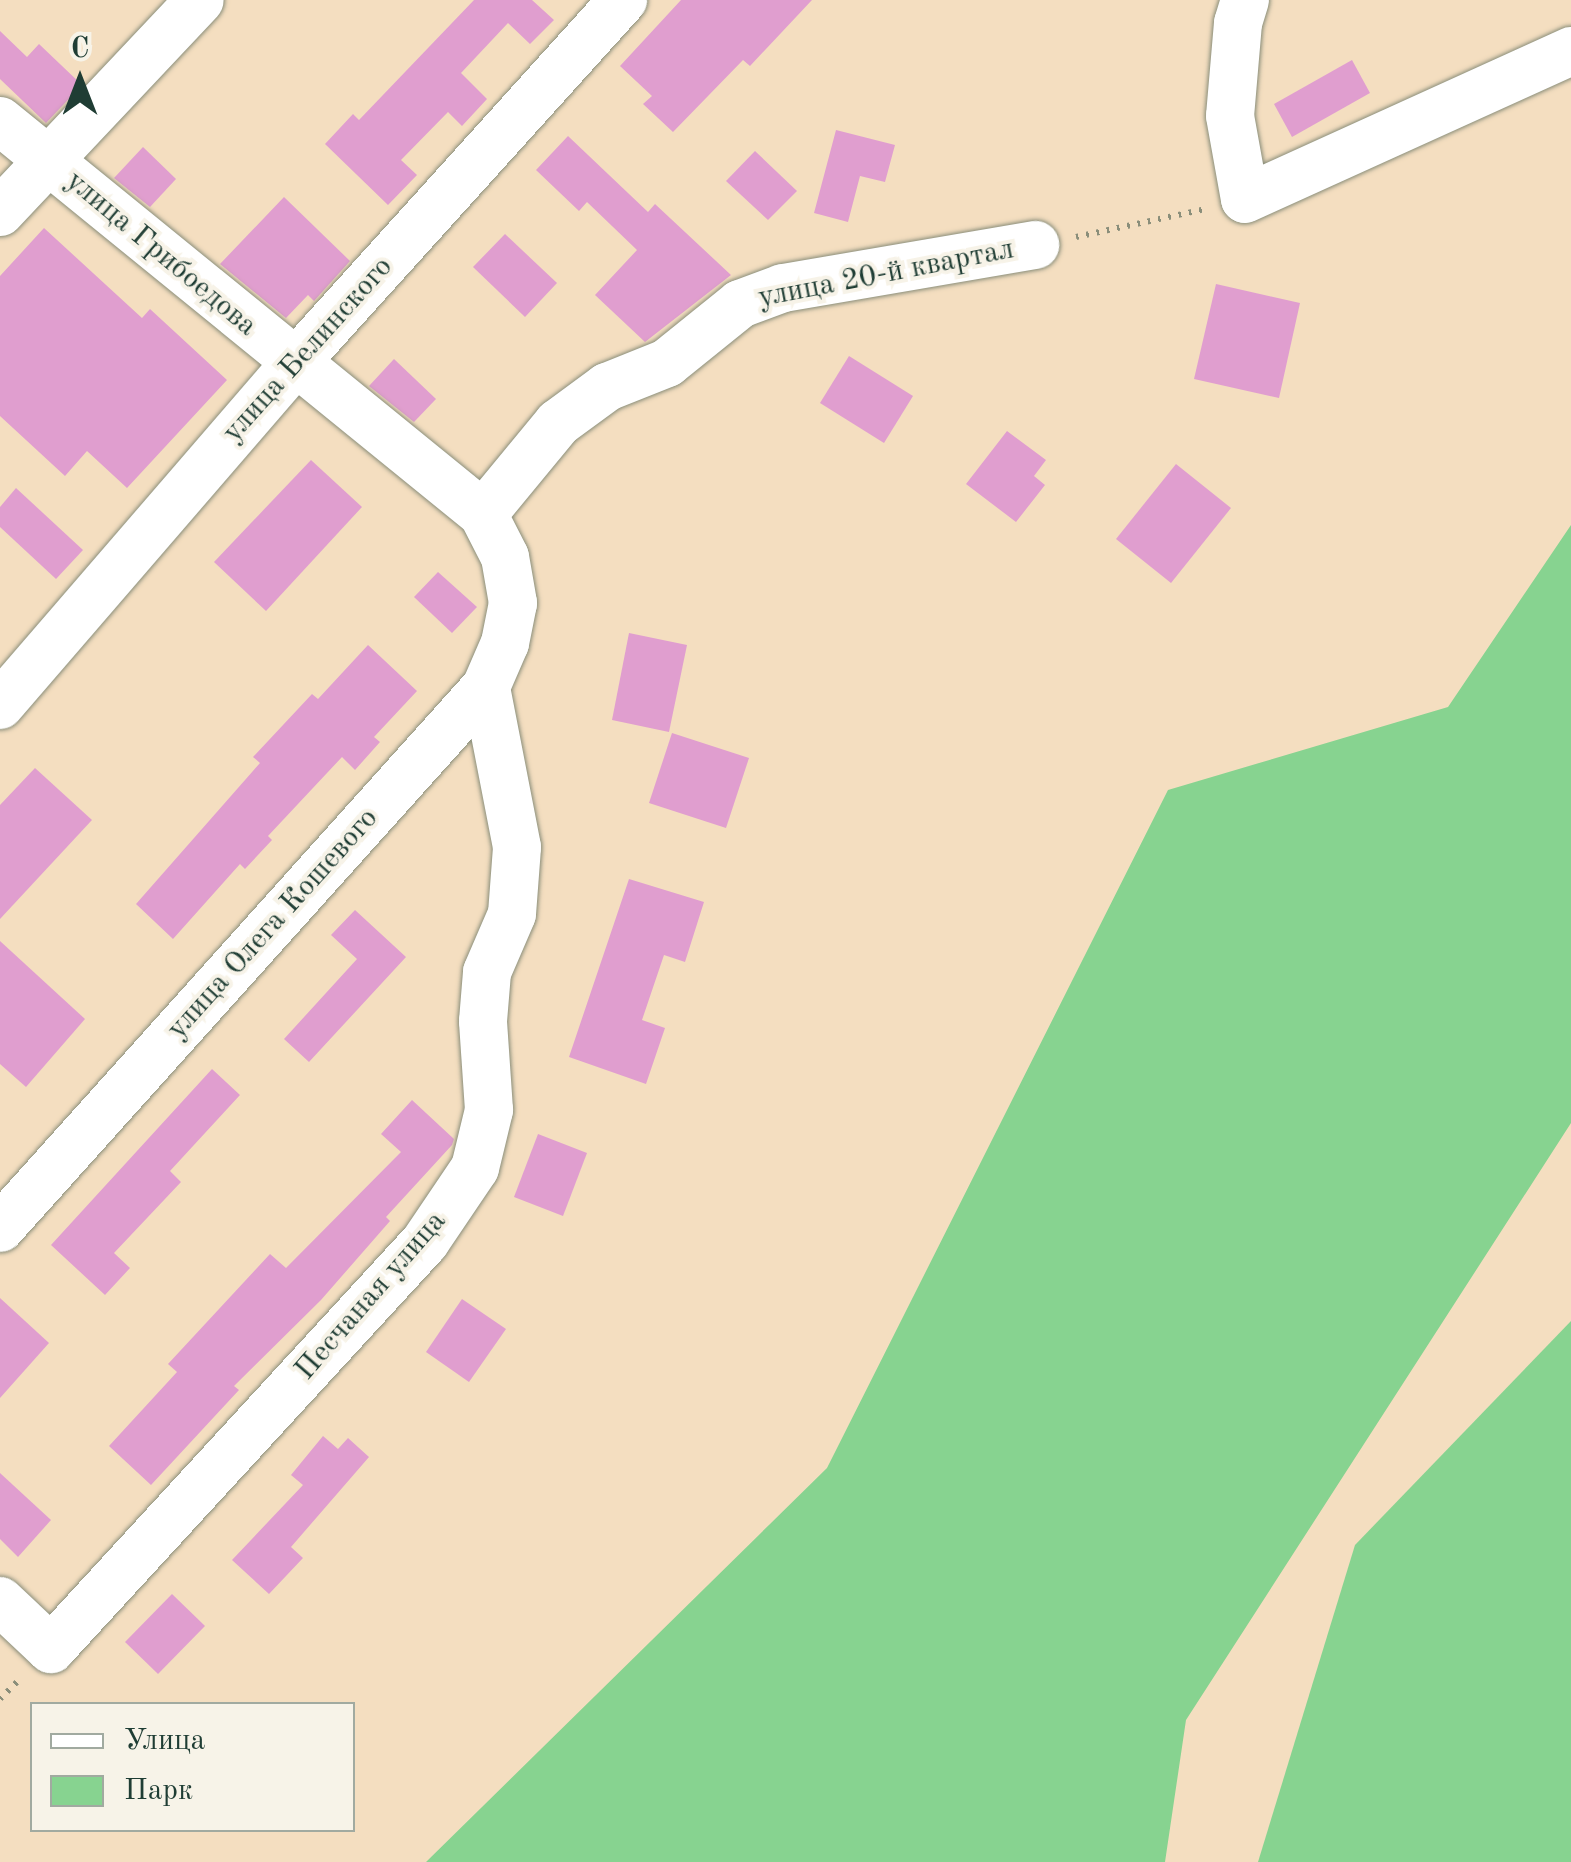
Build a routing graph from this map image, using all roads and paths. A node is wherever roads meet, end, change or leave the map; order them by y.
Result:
1 (200, 0) edge
2 (623, 0) edge
3 (1245, 0) edge
4 (1571, 51) edge
5 (0, 122) edge
6 (47, 160) junction
7 (1245, 199) junction
8 (0, 212) edge
9 (1035, 245) joint
10 (294, 364) junction
11 (483, 514) junction
12 (513, 603) joint
13 (486, 687) junction
14 (0, 705) edge
15 (0, 1228) edge
16 (0, 1602) edge

1 - 6 street
2 - 10 street, улица Белинского
3 - 7 street
4 - 7 street
5 - 6 street, улица Грибоедова
6 - 8 street
6 - 10 street, улица Грибоедова
7 - 9 path, улица 20-й квартал
9 - 11 street, улица 20-й квартал
10 - 11 street, улица Грибоедова
10 - 14 street, улица Белинского
11 - 12 street, улица Грибоедова
12 - 13 street, улица Олега Кошевого
13 - 15 street, улица Олега Кошевого
13 - 16 street, Песчаная улица

